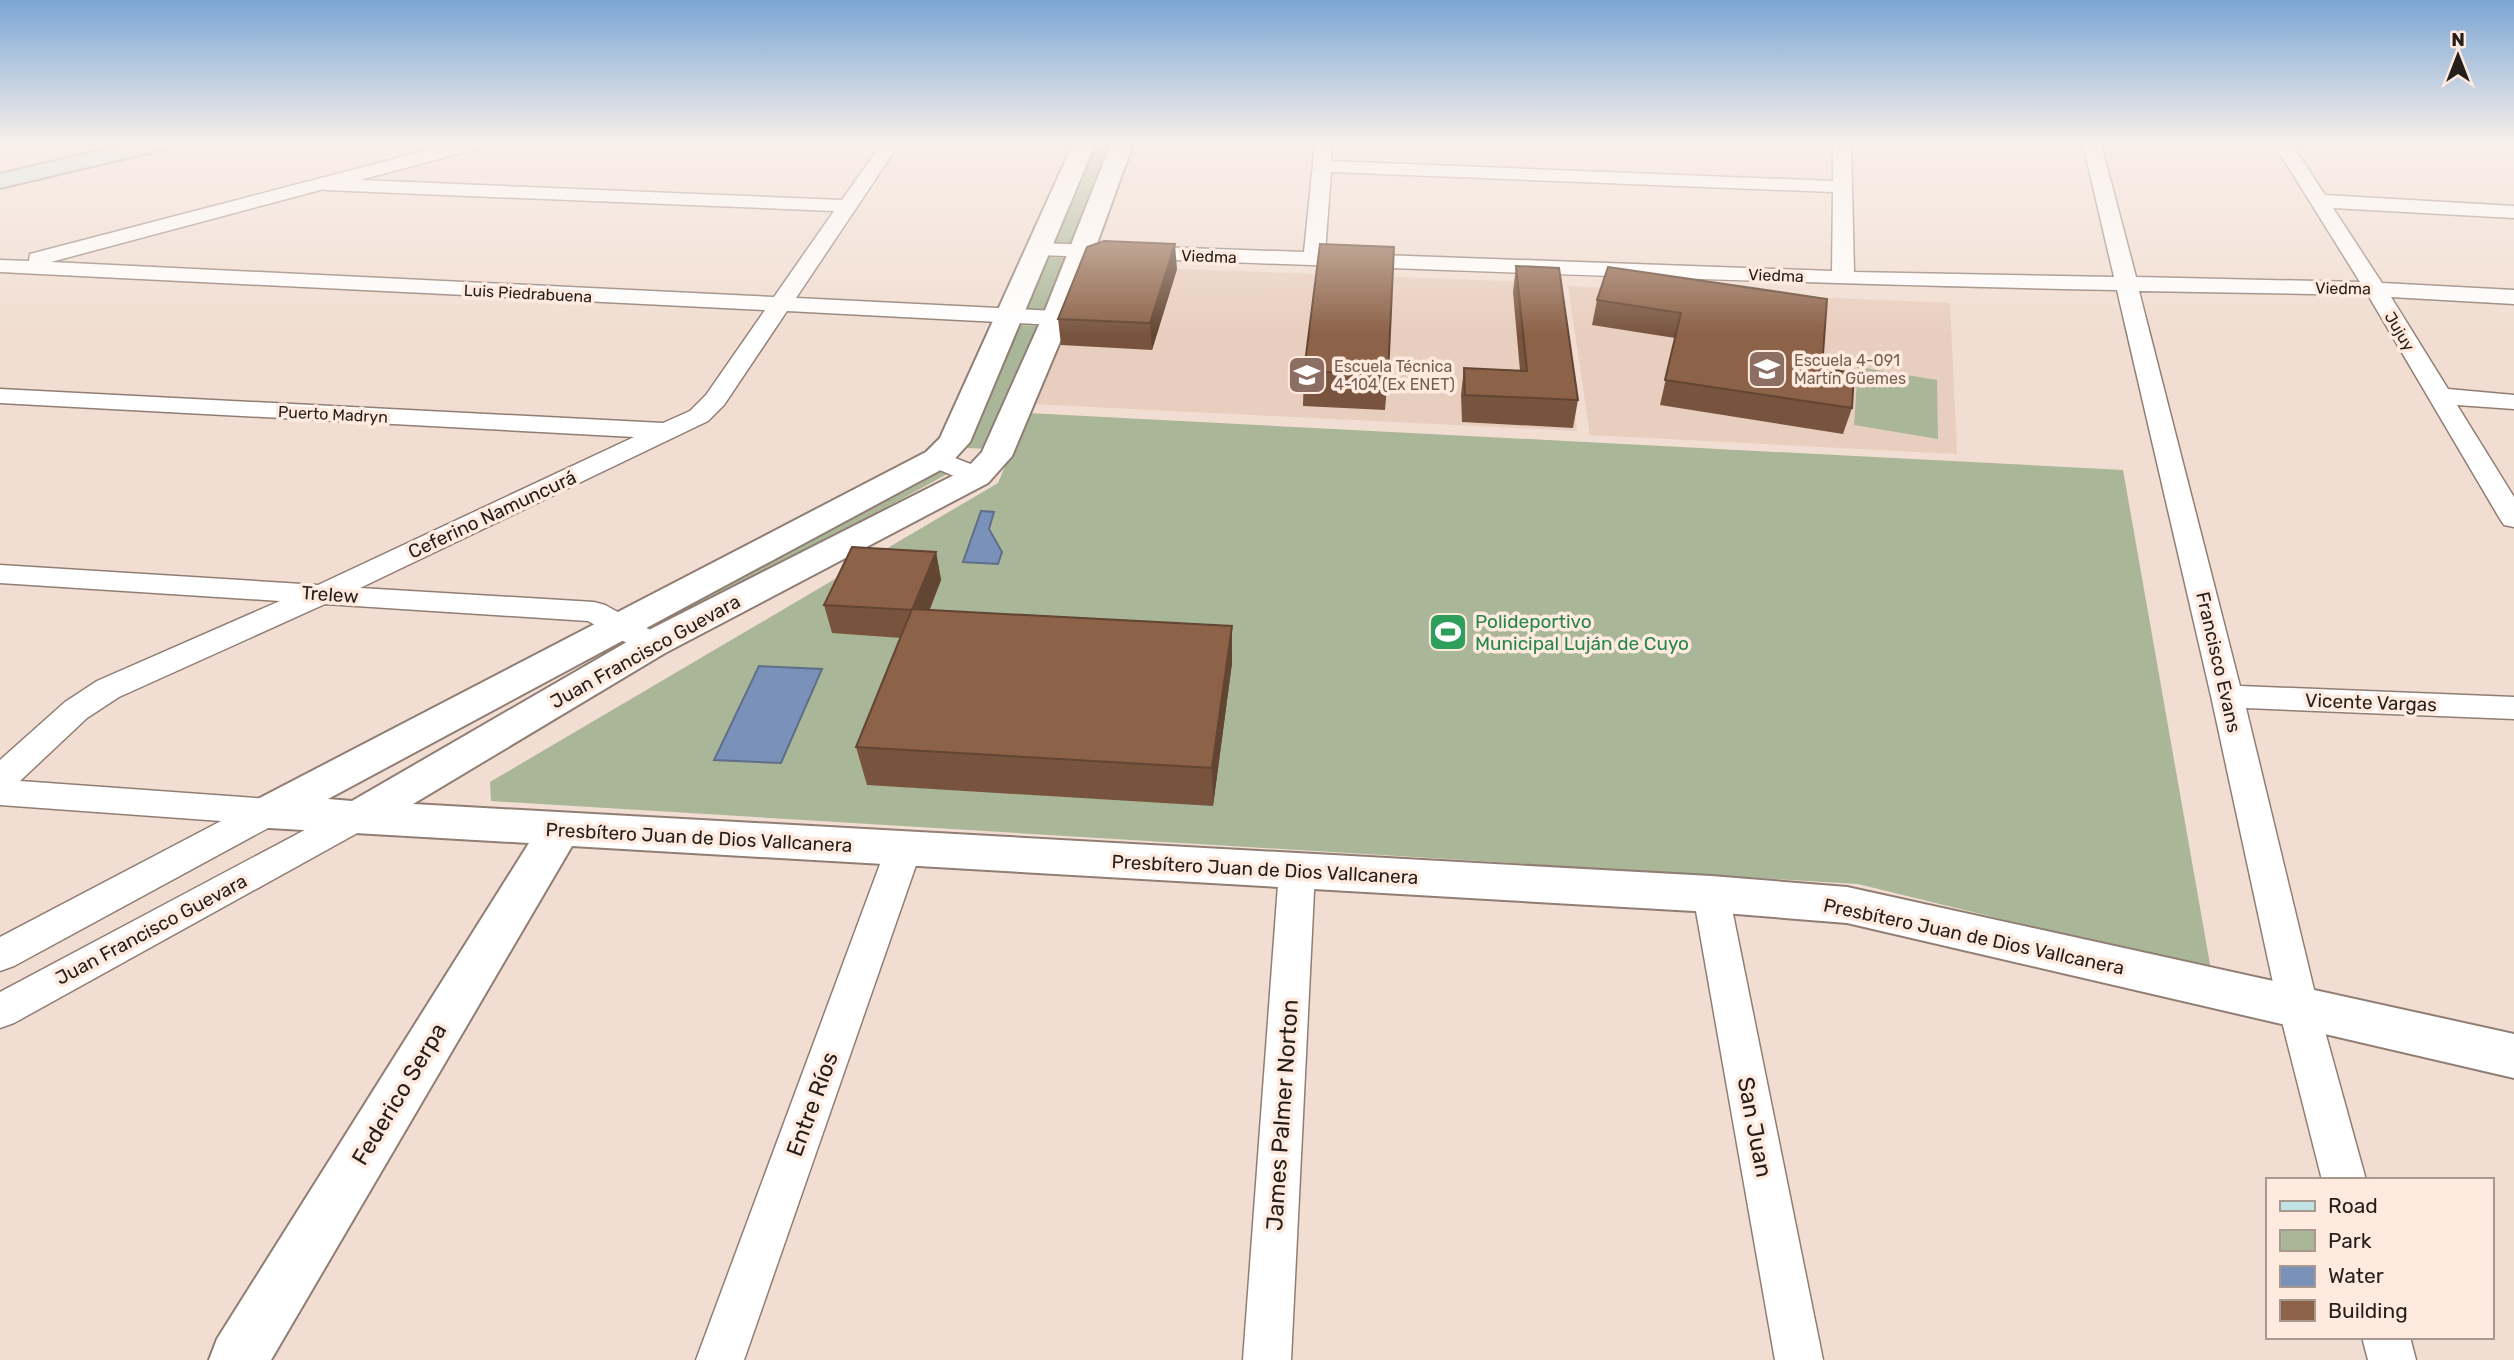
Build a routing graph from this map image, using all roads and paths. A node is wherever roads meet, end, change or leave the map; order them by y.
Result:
1 (234, 207) edge
2 (846, 207) edge
3 (1056, 207) edge
4 (1099, 207) edge
5 (1318, 207) edge
6 (1842, 207) edge
7 (2108, 207) edge
8 (2323, 207) edge
9 (2434, 207) edge
10 (2514, 212) edge
11 (1038, 249) junction
12 (1083, 251) junction
13 (1314, 260) junction
14 (3, 267) edge
15 (1843, 278) junction
16 (2128, 285) junction
17 (2375, 289) junction
18 (2514, 297) edge
19 (781, 305) junction
20 (1011, 317) junction
21 (1056, 318) junction
22 (0, 396) edge
23 (2439, 396) junction
24 (2514, 402) edge
25 (667, 432) junction
26 (937, 459) junction
27 (977, 476) junction
28 (2514, 519) edge
29 (0, 573) edge
30 (325, 593) junction
31 (619, 625) junction
32 (652, 644) junction
33 (2227, 696) junction
34 (2514, 708) edge
35 (0, 779) edge
36 (0, 792) edge
37 (269, 812) junction
38 (358, 817) junction
39 (560, 829) junction
40 (904, 848) junction
41 (1297, 871) junction
42 (1711, 894) junction
43 (0, 955) edge
44 (2298, 1006) junction
45 (0, 1011) edge
46 (2514, 1056) edge
47 (2343, 1178) edge
48 (2387, 1339) edge
49 (238, 1360) edge
50 (720, 1360) edge
51 (1267, 1360) edge
52 (1799, 1360) edge
53 (2392, 1360) edge

1 - 14 street
2 - 19 street, Ceferino Namuncurá
3 - 11 street, Juan Francisco Guevara
4 - 12 street, Juan Francisco Guevara
5 - 13 street
6 - 15 street
7 - 16 street, Francisco Evans
8 - 17 street, Jujuy
9 - 10 street
11 - 12 street, Viedma
11 - 20 street, Juan Francisco Guevara
12 - 13 street, Viedma
12 - 21 street, Juan Francisco Guevara
13 - 15 street, Viedma
14 - 19 street, Luis Piedrabuena
15 - 16 street, Viedma
16 - 17 street, Viedma
16 - 33 street, Francisco Evans
17 - 18 street, Viedma
17 - 23 street, Jujuy
19 - 20 street, Luis Piedrabuena
19 - 25 street, Ceferino Namuncurá
20 - 21 street, Luis Piedrabuena
20 - 26 street, Juan Francisco Guevara
21 - 27 street, Juan Francisco Guevara
22 - 25 street, Puerto Madryn
23 - 24 street
23 - 28 street, Jujuy
25 - 30 street, Ceferino Namuncurá
26 - 27 street
26 - 31 street, Juan Francisco Guevara
27 - 32 street, Juan Francisco Guevara
29 - 30 street, Trelew
30 - 31 street, Trelew
30 - 35 street, Ceferino Namuncurá
31 - 32 street, Trelew
31 - 37 street, Juan Francisco Guevara
32 - 38 street, Juan Francisco Guevara
33 - 34 street, Vicente Vargas
33 - 44 street, Francisco Evans
36 - 37 street, Presbítero Juan de Dios Vallcanera
37 - 38 street, Presbítero Juan de Dios Vallcanera
37 - 43 street, Juan Francisco Guevara
38 - 39 street, Presbítero Juan de Dios Vallcanera
38 - 45 street, Juan Francisco Guevara
39 - 40 street, Presbítero Juan de Dios Vallcanera
39 - 49 street, Federico Serpa
40 - 41 street, Presbítero Juan de Dios Vallcanera
40 - 50 street, Entre Ríos
41 - 42 street, Presbítero Juan de Dios Vallcanera
41 - 51 street, James Palmer Norton
42 - 44 street, Presbítero Juan de Dios Vallcanera
42 - 52 street, San Juan
44 - 46 street, Presbítero Juan de Dios Vallcanera
44 - 47 street, Francisco Evans
48 - 53 street

